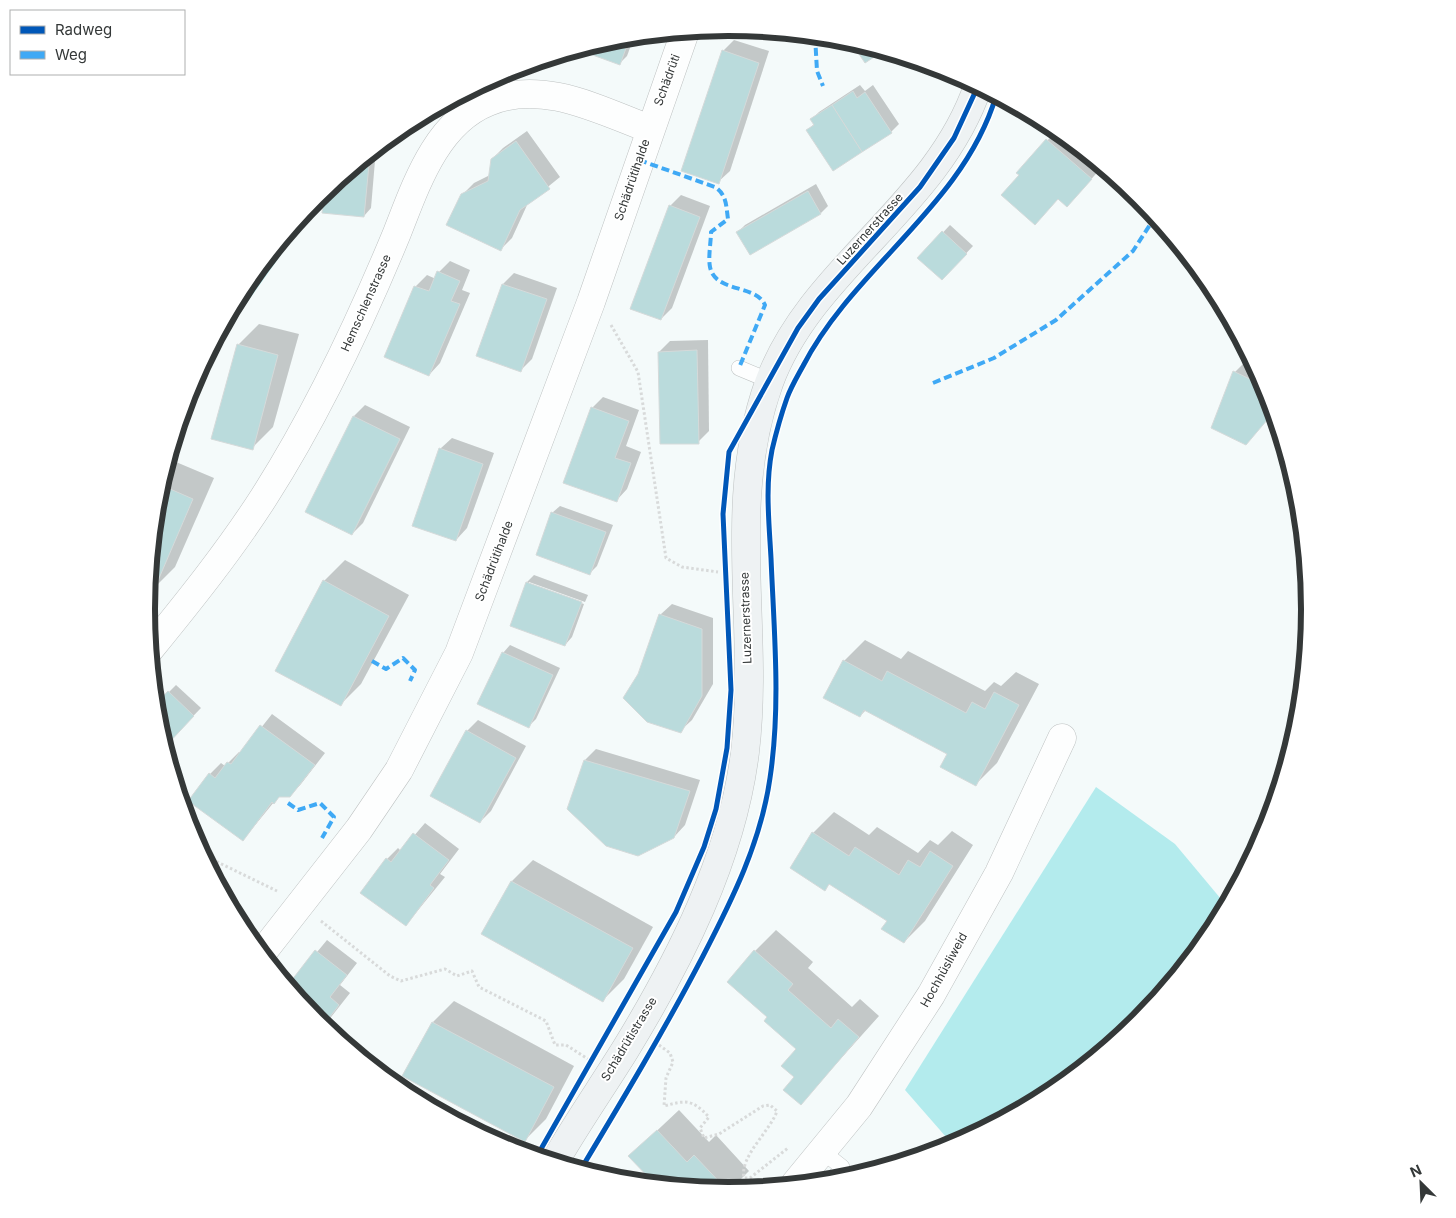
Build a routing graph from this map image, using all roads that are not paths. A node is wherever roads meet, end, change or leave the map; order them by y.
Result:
1 (683, 38) edge
2 (975, 93) edge
3 (650, 129) junction
4 (738, 368) dead end
5 (770, 380) junction
6 (156, 642) edge
7 (1062, 738) dead end
8 (697, 913) joint
9 (266, 947) edge
10 (823, 1152) junction
11 (558, 1155) edge
12 (839, 1171) edge
13 (801, 1177) edge

1 - 3 street, Schädrüti
2 - 5 main road, Luzernerstrasse
3 - 6 street, Hemschlenstrasse
3 - 9 street, Schädrütihalde
4 - 5 lane
5 - 8 main road, Luzernerstrasse
7 - 10 street, Hochhüsliweid
8 - 11 main road, Schädrütistrasse
10 - 12 lane
10 - 13 street, Hochhüsliweid

